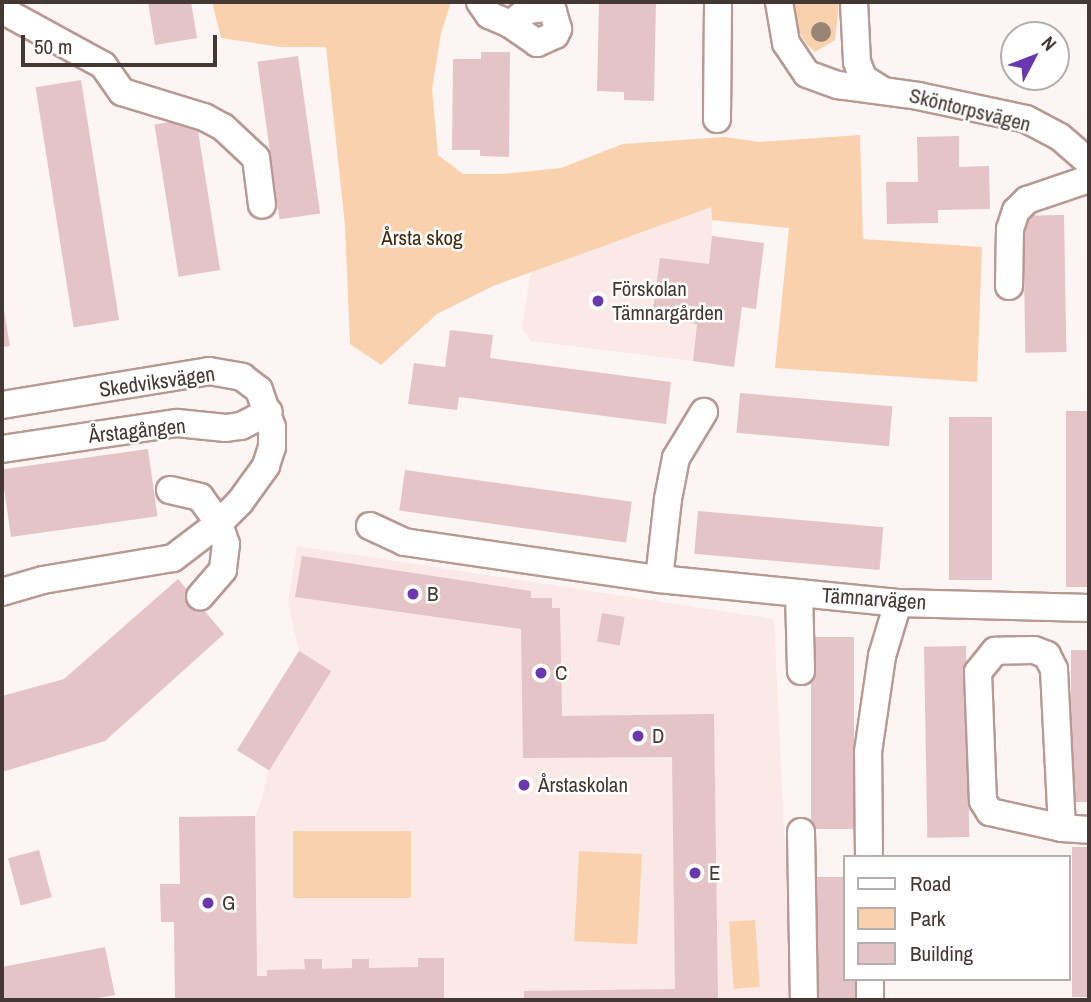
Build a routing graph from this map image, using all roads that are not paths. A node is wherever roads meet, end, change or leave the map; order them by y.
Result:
1 (480, 2) edge
2 (718, 2) edge
3 (779, 2) edge
4 (854, 2) edge
5 (2, 10) edge
6 (510, 24) dead end
7 (882, 90) junction
8 (718, 119) dead end
9 (1089, 162) edge
10 (1089, 180) edge
11 (262, 205) dead end
12 (1009, 286) dead end
13 (2, 405) edge
14 (269, 412) junction
15 (704, 412) dead end
16 (2, 449) edge
17 (170, 490) dead end
18 (219, 523) junction
19 (370, 526) dead end
20 (659, 579) junction
21 (2, 592) edge
22 (799, 593) junction
23 (200, 596) dead end
24 (898, 603) junction
25 (1089, 608) edge
26 (801, 671) dead end
27 (1062, 828) junction
28 (1089, 830) edge
29 (801, 832) dead end
30 (869, 855) edge
31 (870, 981) edge
32 (804, 1000) edge
33 (870, 1000) edge

1 - 6 street
2 - 8 street
3 - 7 street, Sköntorpsvägen
4 - 7 street, Sköntorpsvägen
5 - 11 street
7 - 9 street, Sköntorpsvägen
10 - 12 street
13 - 14 street, Skedviksvägen
14 - 16 street, Årstagången
14 - 18 street, Skedviksvägen
15 - 20 street
17 - 18 street
18 - 21 street, Skedviksvägen
18 - 23 street
19 - 20 street, Tämnarvägen
20 - 22 street, Tämnarvägen
22 - 24 street, Tämnarvägen
22 - 26 street
24 - 25 street, Tämnarvägen
24 - 30 street
27 - 27 street
27 - 28 street
29 - 32 street
31 - 33 street

